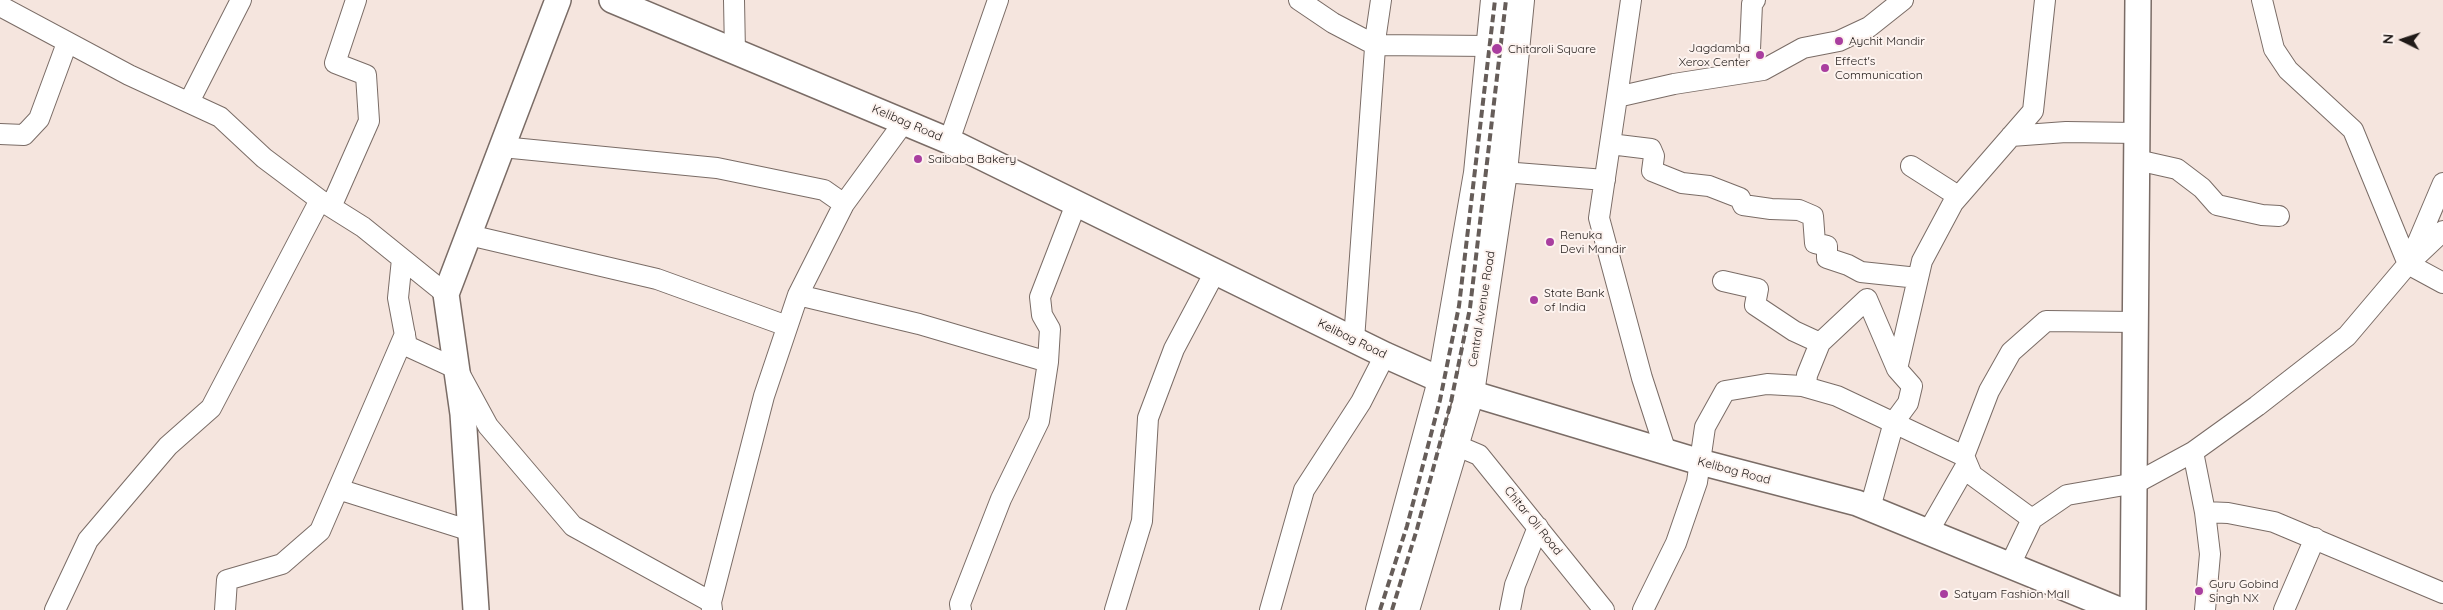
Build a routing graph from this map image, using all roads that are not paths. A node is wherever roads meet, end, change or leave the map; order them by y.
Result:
1 (241, 0) edge
2 (356, 0) edge
3 (558, 0) edge
4 (612, 0) edge
5 (734, 0) edge
6 (998, 0) edge
7 (1381, 0) edge
8 (1494, 0) edge
9 (1520, 0) edge
10 (1631, 0) edge
11 (1755, 0) edge
12 (1903, 0) edge
13 (2045, 0) edge
14 (2138, 0) edge
15 (2262, 0) edge
16 (1303, 1) edge
17 (0, 6) edge
18 (68, 43) junction
19 (1375, 44) junction
20 (1490, 46) junction
21 (735, 52) junction
22 (1749, 72) junction
23 (1617, 97) junction
24 (189, 102) junction
25 (904, 122) junction
26 (2137, 133) junction
27 (0, 134) edge
28 (2011, 136) junction
29 (949, 141) junction
30 (1610, 144) junction
31 (502, 147) junction
32 (2137, 160) junction
33 (1911, 166) dead end
34 (1503, 172) junction
35 (1605, 180) junction
36 (2443, 183) edge
37 (1958, 196) junction
38 (325, 203) junction
39 (844, 204) junction
40 (1076, 204) junction
41 (2279, 216) dead end
42 (2443, 231) edge
43 (468, 236) junction
44 (402, 259) junction
45 (2408, 264) junction
46 (1215, 272) junction
47 (1918, 278) junction
48 (1722, 281) dead end
49 (2443, 283) edge
50 (446, 294) junction
51 (798, 295) junction
52 (2136, 322) junction
53 (787, 326) junction
54 (405, 334) junction
55 (1354, 340) junction
56 (1820, 343) junction
57 (1385, 355) junction
58 (1048, 362) junction
59 (1898, 368) junction
60 (457, 369) junction
61 (1442, 381) junction
62 (1806, 387) junction
63 (1470, 393) junction
64 (1894, 422) junction
65 (1453, 444) junction
66 (1666, 452) junction
67 (2193, 452) junction
68 (1965, 460) junction
69 (1700, 462) junction
70 (2136, 483) junction
71 (338, 489) junction
72 (1870, 508) junction
73 (2205, 512) junction
74 (2032, 519) junction
75 (1538, 527) junction
76 (471, 531) junction
77 (1928, 532) junction
78 (2315, 538) junction
79 (2010, 565) junction
80 (2443, 593) edge
81 (711, 606) edge
82 (2099, 607) edge
83 (55, 610) edge
84 (225, 610) edge
85 (476, 610) edge
86 (961, 610) edge
87 (1115, 610) edge
88 (1270, 610) edge
89 (1380, 610) edge
90 (1405, 610) edge
91 (1510, 610) edge
92 (1604, 610) edge
93 (1643, 610) edge
94 (2133, 610) edge
95 (2205, 610) edge
96 (2284, 610) edge

1 - 24 street
2 - 38 street
3 - 31 street
4 - 21 street, Kelibag Road
5 - 21 street
6 - 29 street
7 - 19 street
8 - 20 main road
9 - 34 main road, Central Avenue Road
10 - 23 street
11 - 22 street
12 - 22 street
13 - 28 street
14 - 26 street
15 - 45 street
16 - 19 street
17 - 18 street
18 - 24 street
18 - 27 street
19 - 20 street
19 - 55 street
20 - 61 main road
21 - 25 street, Kelibag Road
22 - 23 street
23 - 30 street
24 - 38 street
25 - 29 street, Kelibag Road
25 - 39 street
26 - 28 street
26 - 32 street
28 - 37 street
29 - 40 street, Kelibag Road
30 - 35 street
30 - 47 street
31 - 39 street
31 - 43 street
32 - 41 street
32 - 52 street
33 - 37 street
34 - 35 street
34 - 63 main road, Central Avenue Road
35 - 66 street
36 - 45 street
37 - 47 street
38 - 44 street
38 - 83 street
39 - 51 street
40 - 46 street, Kelibag Road
40 - 58 street
42 - 45 street
43 - 50 street
43 - 53 street
44 - 50 street
44 - 54 street
45 - 49 street
45 - 67 street
46 - 55 street, Kelibag Road
46 - 87 street
47 - 59 street
48 - 56 street
50 - 60 street
51 - 53 street
51 - 58 street
52 - 68 street
52 - 70 street
53 - 81 street
54 - 60 street
54 - 71 street
55 - 57 street, Kelibag Road
56 - 59 street
56 - 62 street
57 - 61 street, Kelibag Road
57 - 88 street
58 - 86 street
59 - 64 street
60 - 76 street
60 - 81 street
61 - 63 street, Kelibag Road
61 - 89 main road
62 - 64 street
62 - 69 street
63 - 65 main road, Central Avenue Road
63 - 66 street, Kelibag Road
64 - 68 street
64 - 72 street
65 - 75 street, Chitar Oli Road
65 - 90 main road, Central Avenue Road
66 - 69 street, Kelibag Road
67 - 70 street
67 - 73 street
68 - 74 street
68 - 77 street
69 - 72 street, Kelibag Road
69 - 93 street
70 - 74 street
70 - 94 street
71 - 76 street
71 - 84 street
72 - 77 street, Kelibag Road
73 - 78 street
73 - 95 street
74 - 79 street
75 - 91 street
75 - 92 street, Chitar Oli Road
76 - 85 street
77 - 79 street, Kelibag Road
78 - 80 street
78 - 96 street
79 - 82 street, Kelibag Road

